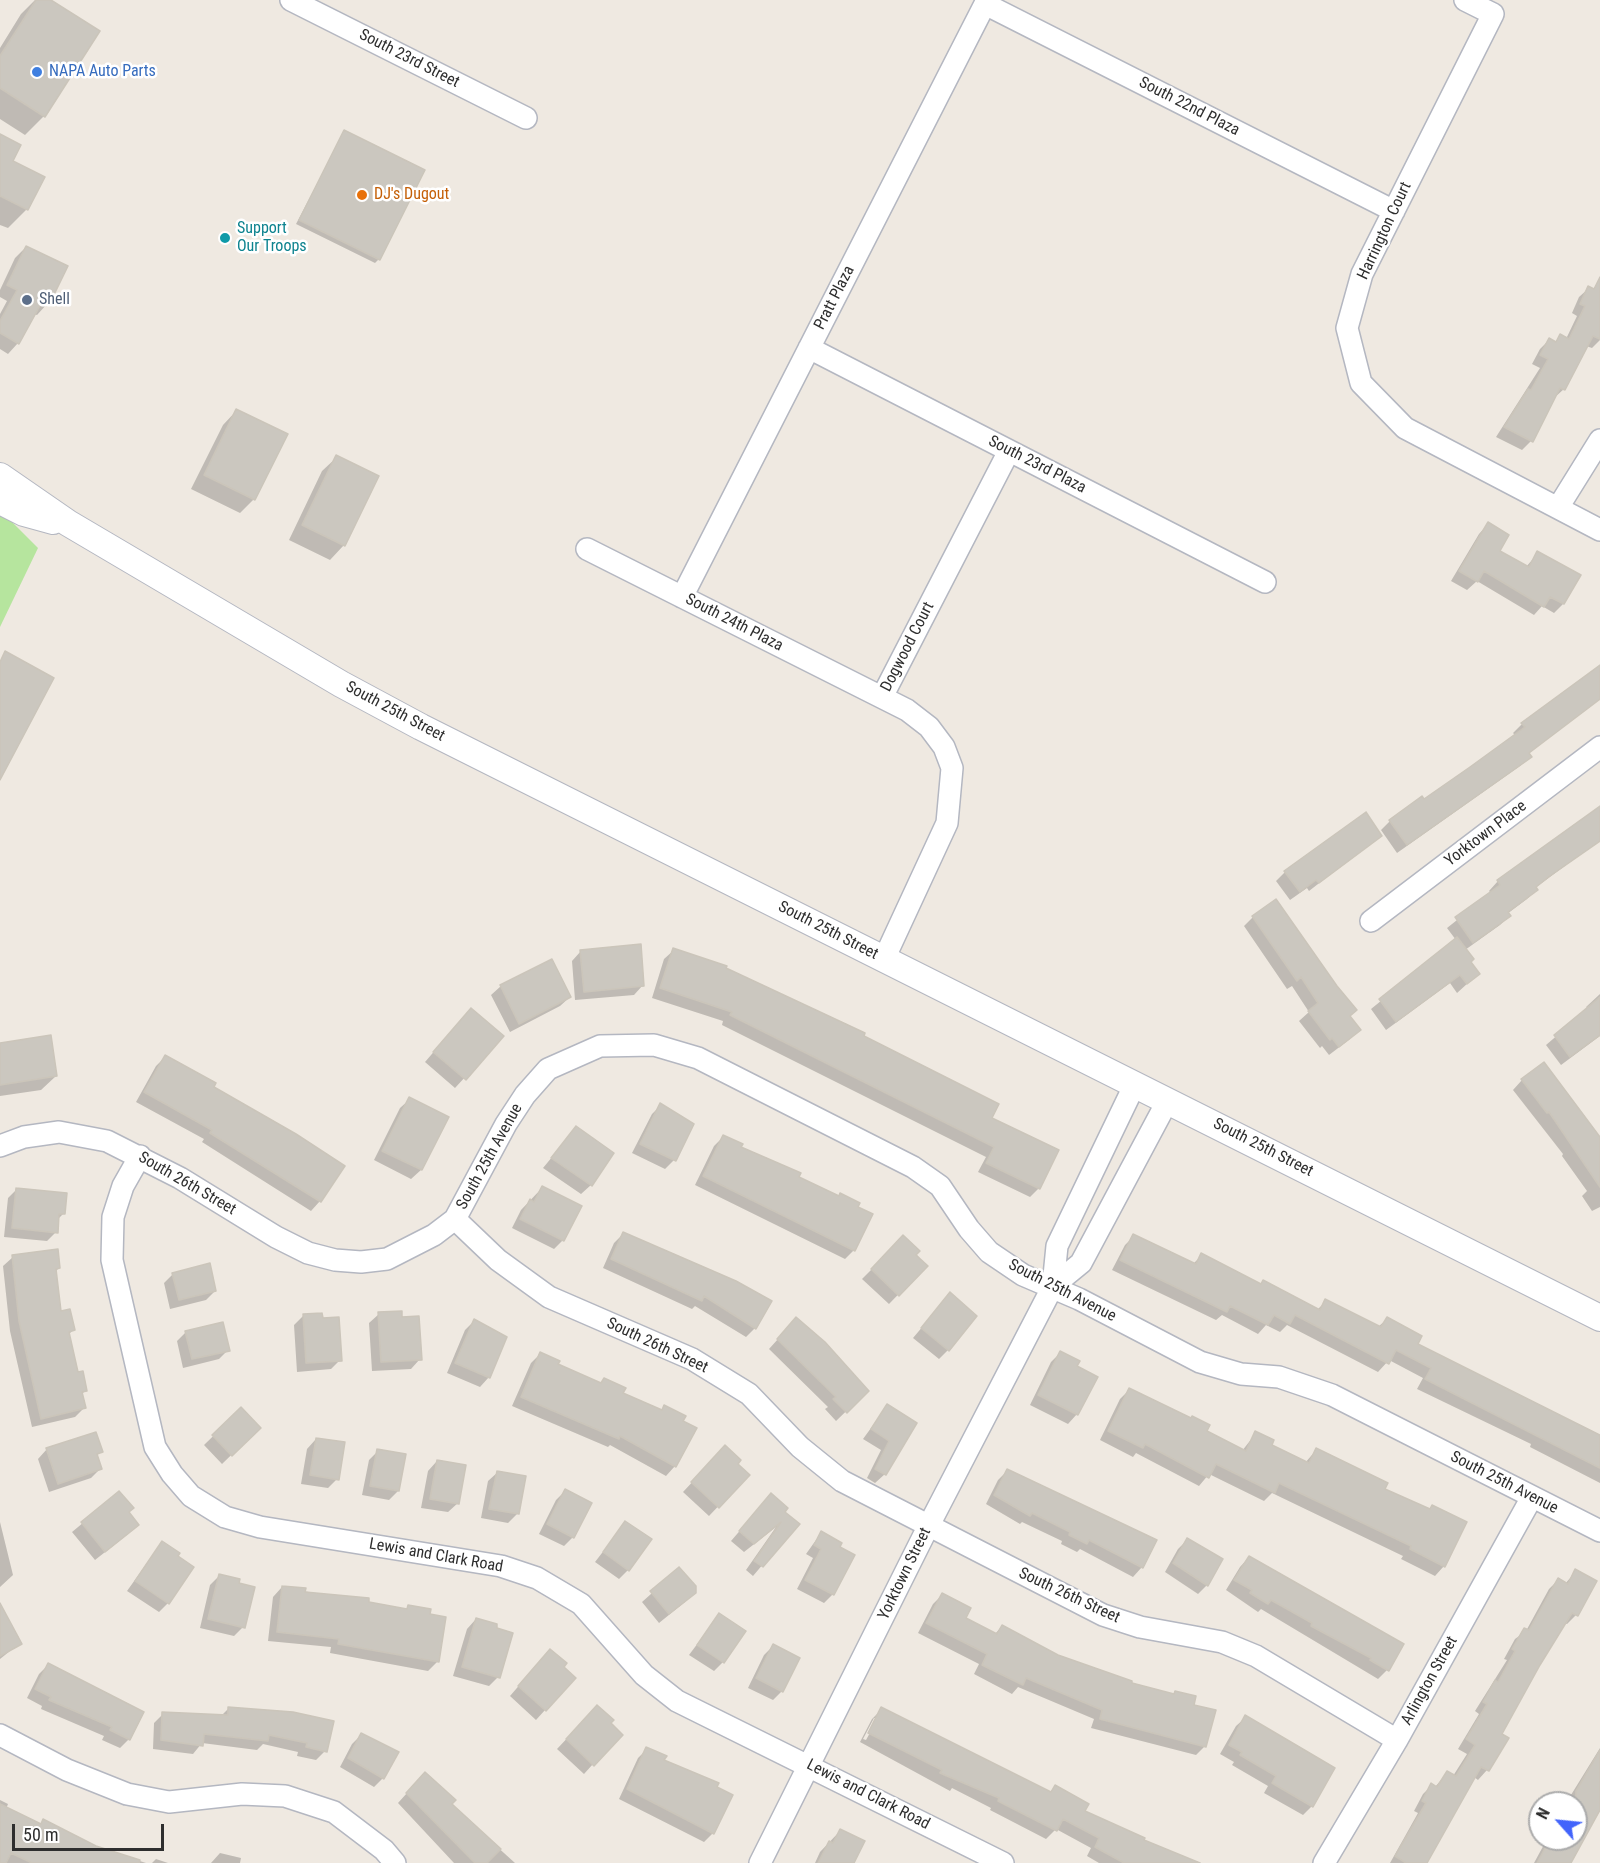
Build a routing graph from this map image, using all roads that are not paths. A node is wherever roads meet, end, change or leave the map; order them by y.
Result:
1 (1466, 0) edge
2 (300, 2) edge
3 (986, 2) edge
4 (526, 118) dead end
5 (1394, 211) junction
6 (809, 348) junction
7 (1600, 441) edge
8 (1009, 451) junction
9 (0, 476) edge
10 (0, 501) edge
11 (1558, 506) junction
12 (68, 523) junction
13 (1600, 530) edge
14 (587, 549) dead end
15 (1265, 582) dead end
16 (682, 597) junction
17 (882, 697) junction
18 (1600, 747) edge
19 (1371, 921) dead end
20 (884, 959) junction
21 (1135, 1084) junction
22 (1168, 1100) junction
23 (0, 1146) edge
24 (140, 1155) junction
25 (455, 1219) junction
26 (1053, 1286) junction
27 (1600, 1318) edge
28 (1532, 1497) junction
29 (928, 1527) junction
30 (1600, 1531) edge
31 (0, 1735) edge
32 (1397, 1740) junction
33 (809, 1766) junction
34 (396, 1863) edge
35 (760, 1863) edge
36 (1003, 1863) edge
37 (1324, 1863) edge

1 - 5 street, Harrington Court
2 - 4 street, South 23rd Street
3 - 5 street, South 22nd Plaza
3 - 6 street, Pratt Plaza
5 - 11 street, Harrington Court
6 - 8 street, South 23rd Plaza
6 - 16 street, Pratt Plaza
7 - 11 street
8 - 15 street, South 23rd Plaza
8 - 17 street, Dogwood Court
9 - 12 street, South 25th Street
10 - 12 street, South 25th Street
11 - 13 street, Harrington Court
12 - 20 street, South 25th Street
14 - 16 street, South 24th Plaza
16 - 17 street, South 24th Plaza
17 - 20 street, Dogwood Court
18 - 19 street, Yorktown Place
20 - 21 street, South 25th Street
21 - 22 street, South 25th Street
21 - 26 street, Yorktown Street
22 - 26 street, Yorktown Street
22 - 27 street, South 25th Street
23 - 24 street, South 26th Street
24 - 25 street, South 26th Street
24 - 33 street, Lewis and Clark Road
25 - 26 street, South 25th Avenue
25 - 29 street, South 26th Street
26 - 28 street, South 25th Avenue
26 - 29 street, Yorktown Street
28 - 30 street, South 25th Avenue
28 - 32 street, Arlington Street
29 - 32 street, South 26th Street
29 - 33 street, Yorktown Street
31 - 34 street
32 - 37 street, Arlington Street
33 - 35 street, Yorktown Street
33 - 36 street, Lewis and Clark Road

